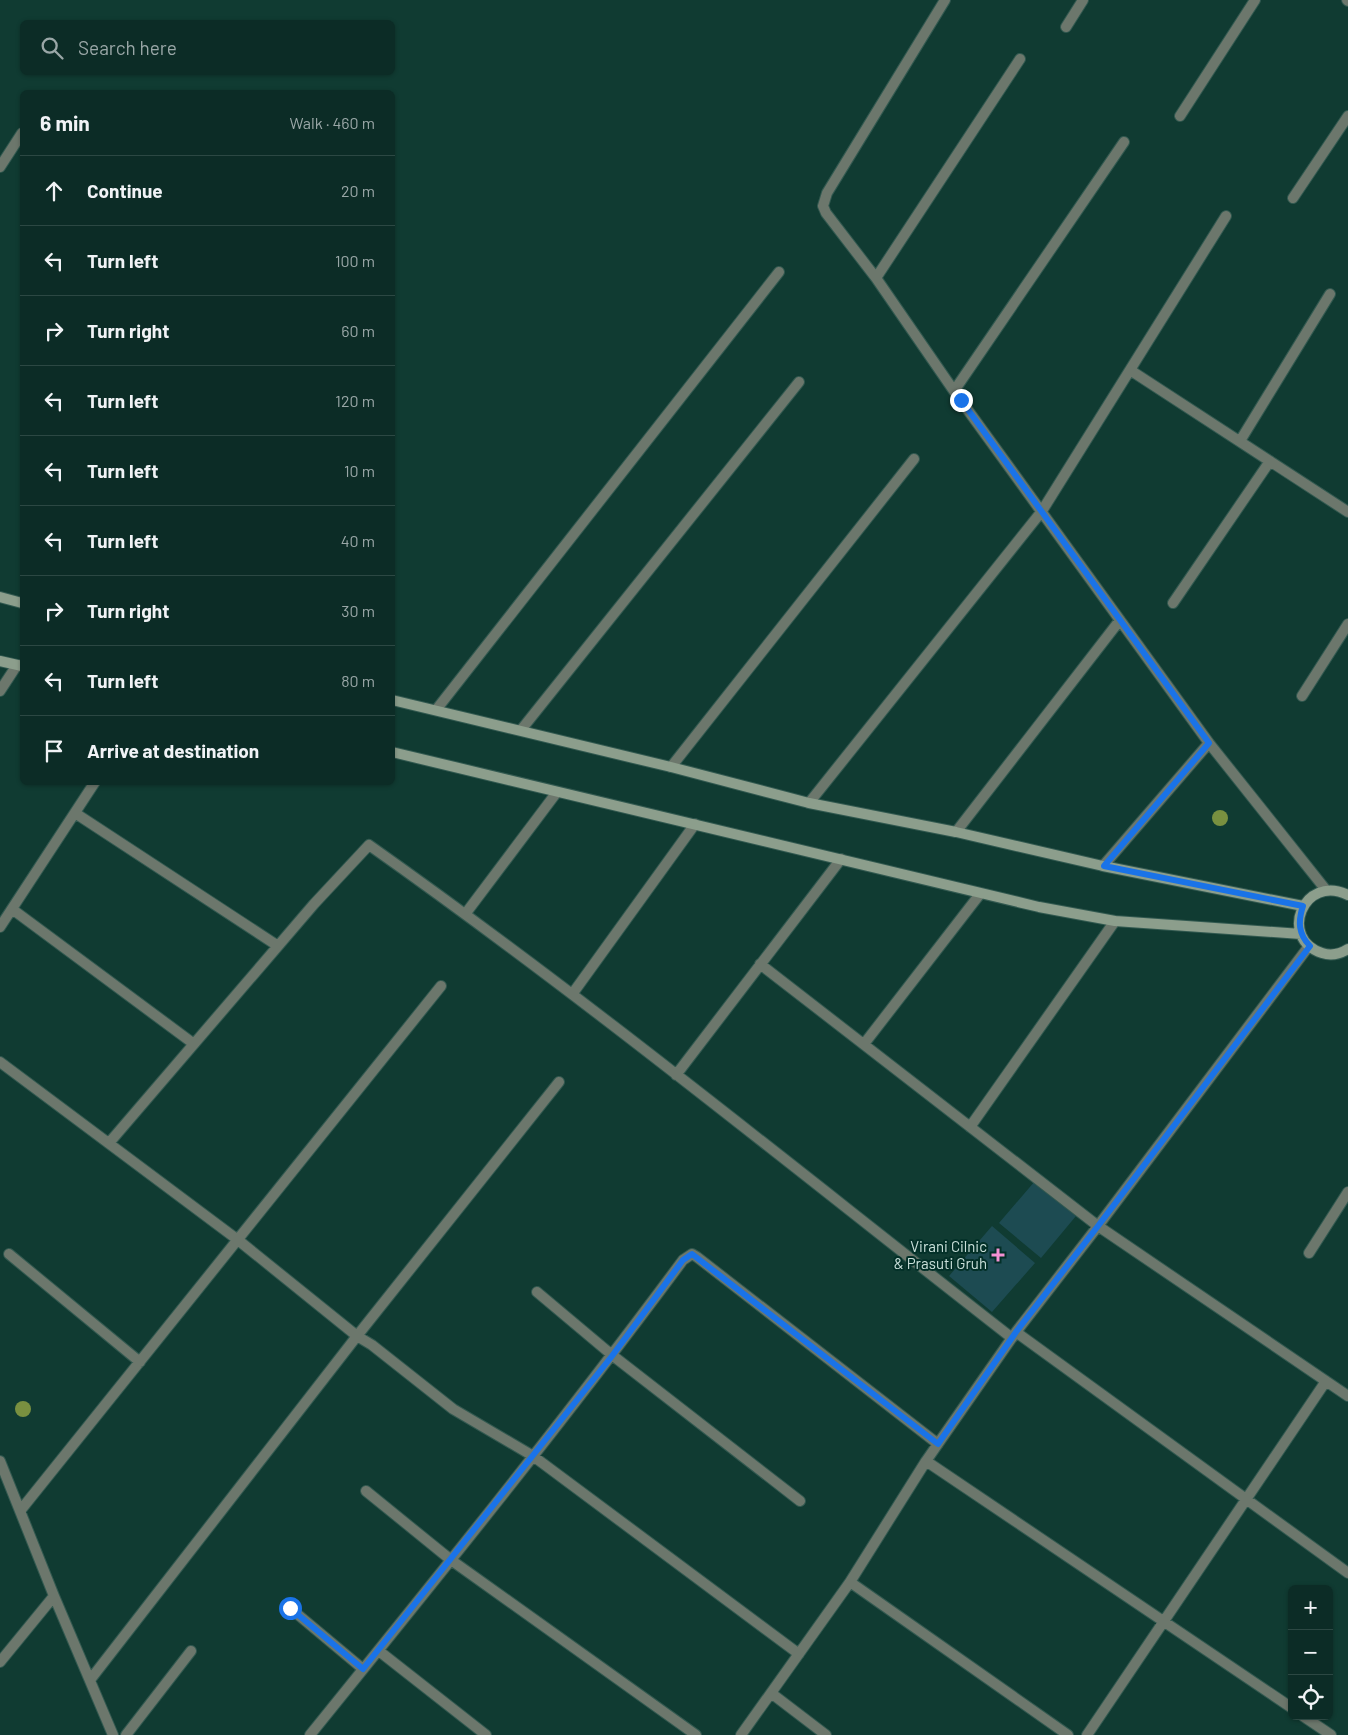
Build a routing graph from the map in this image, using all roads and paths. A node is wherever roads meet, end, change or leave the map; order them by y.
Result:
1 (946, 0) edge
2 (1083, 0) edge
3 (1255, 0) edge
4 (1066, 27) dead end
5 (1020, 59) dead end
6 (1180, 116) dead end
7 (1348, 116) edge
8 (20, 136) edge
9 (1124, 142) dead end
10 (0, 167) edge
11 (1293, 198) dead end
12 (1226, 216) dead end
13 (779, 272) dead end
14 (876, 278) junction
15 (1330, 294) dead end
16 (1130, 370) junction
17 (799, 382) dead end
18 (954, 391) junction
19 (1240, 441) junction
20 (914, 459) dead end
21 (1270, 461) junction
22 (1042, 511) junction
23 (1348, 511) edge
24 (0, 596) edge
25 (20, 601) edge
26 (1173, 604) dead end
27 (1120, 620) junction
28 (1348, 624) edge
29 (0, 661) edge
30 (20, 666) edge
31 (0, 691) edge
32 (1302, 696) dead end
33 (395, 701) edge
34 (436, 710) junction
35 (522, 730) junction
36 (1209, 743) junction
37 (395, 753) edge
38 (671, 767) junction
39 (93, 785) edge
40 (557, 792) junction
41 (810, 803) junction
42 (75, 813) junction
43 (695, 824) junction
44 (956, 832) junction
45 (841, 859) junction
46 (1104, 866) junction
47 (1326, 890) junction
48 (980, 894) junction
49 (1348, 895) edge
50 (1303, 906) junction
51 (12, 909) junction
52 (466, 913) junction
53 (1115, 921) junction
54 (0, 927) edge
55 (1301, 934) junction
56 (278, 946) junction
57 (1310, 946) junction
58 (1348, 949) edge
59 (760, 964) junction
60 (441, 986) dead end
61 (572, 993) junction
62 (194, 1044) junction
63 (864, 1044) junction
64 (0, 1062) edge
65 (676, 1075) junction
66 (559, 1082) dead end
67 (970, 1127) junction
68 (108, 1143) junction
69 (1348, 1192) edge
70 (1098, 1226) junction
71 (238, 1240) junction
72 (1309, 1253) dead end
73 (9, 1254) dead end
74 (537, 1292) dead end
75 (1014, 1335) junction
76 (357, 1336) junction
77 (612, 1356) junction
78 (140, 1362) junction
79 (1326, 1381) junction
80 (1348, 1396) edge
81 (938, 1444) junction
82 (533, 1456) junction
83 (0, 1461) edge
84 (926, 1462) junction
85 (366, 1491) dead end
86 (1247, 1498) junction
87 (800, 1501) dead end
88 (20, 1511) junction
89 (451, 1560) junction
90 (1348, 1573) edge
91 (850, 1582) junction
92 (54, 1596) junction
93 (290, 1608) dead end
94 (1164, 1620) junction
95 (191, 1651) dead end
96 (378, 1651) junction
97 (800, 1654) junction
98 (0, 1662) edge
99 (363, 1669) junction
100 (90, 1680) junction
101 (771, 1693) junction
102 (1288, 1705) edge
103 (1309, 1720) edge
104 (113, 1735) edge
105 (126, 1735) edge
106 (310, 1735) edge
107 (486, 1735) edge
108 (696, 1735) edge
109 (741, 1735) edge
110 (826, 1735) edge
111 (1068, 1735) edge
112 (1086, 1735) edge
113 (1331, 1735) edge

1 - 14 street
2 - 4 street
3 - 6 street
5 - 14 street
7 - 11 street
8 - 10 street
9 - 18 street
12 - 16 street
13 - 34 street
14 - 18 street
15 - 19 street
16 - 19 street
16 - 22 street
17 - 35 street
18 - 22 street
19 - 21 street
20 - 38 street
21 - 23 street
21 - 26 street
22 - 27 street
22 - 41 street
24 - 25 street
27 - 36 street
27 - 44 street
28 - 32 street
29 - 30 street
30 - 31 street
33 - 34 street
34 - 35 street
35 - 38 street
36 - 46 street
36 - 47 street
37 - 40 street
38 - 41 street
39 - 42 street
40 - 43 street
40 - 52 street
41 - 44 street
42 - 51 street
42 - 56 street
43 - 45 street
43 - 61 street
44 - 46 street
45 - 48 street
45 - 59 street
46 - 50 street
47 - 49 street
47 - 50 street
48 - 53 street
48 - 63 street
50 - 55 street
51 - 54 street
51 - 62 street
52 - 56 street
52 - 61 street
53 - 55 street
53 - 67 street
55 - 57 street
56 - 62 street
57 - 58 street
57 - 70 street
59 - 63 street
59 - 65 street
60 - 71 street
61 - 65 street
62 - 68 street
63 - 67 street
64 - 68 street
65 - 75 street
66 - 76 street
67 - 70 street
68 - 71 street
69 - 72 street
70 - 75 street
70 - 79 street
71 - 76 street
71 - 78 street
73 - 78 street
74 - 77 street
75 - 81 street
75 - 86 street
76 - 82 street
76 - 100 street
77 - 81 street
77 - 82 street
77 - 87 street
78 - 88 street
79 - 80 street
79 - 86 street
81 - 84 street
82 - 89 street
82 - 97 street
83 - 88 street
84 - 91 street
84 - 94 street
85 - 89 street
86 - 90 street
86 - 94 street
88 - 92 street
89 - 96 street
89 - 108 street
91 - 97 street
91 - 111 street
92 - 98 street
92 - 100 street
93 - 99 street
94 - 102 street
94 - 112 street
95 - 105 street
96 - 99 street
96 - 107 street
97 - 101 street
99 - 106 street
100 - 104 street
101 - 109 street
101 - 110 street
103 - 113 street

